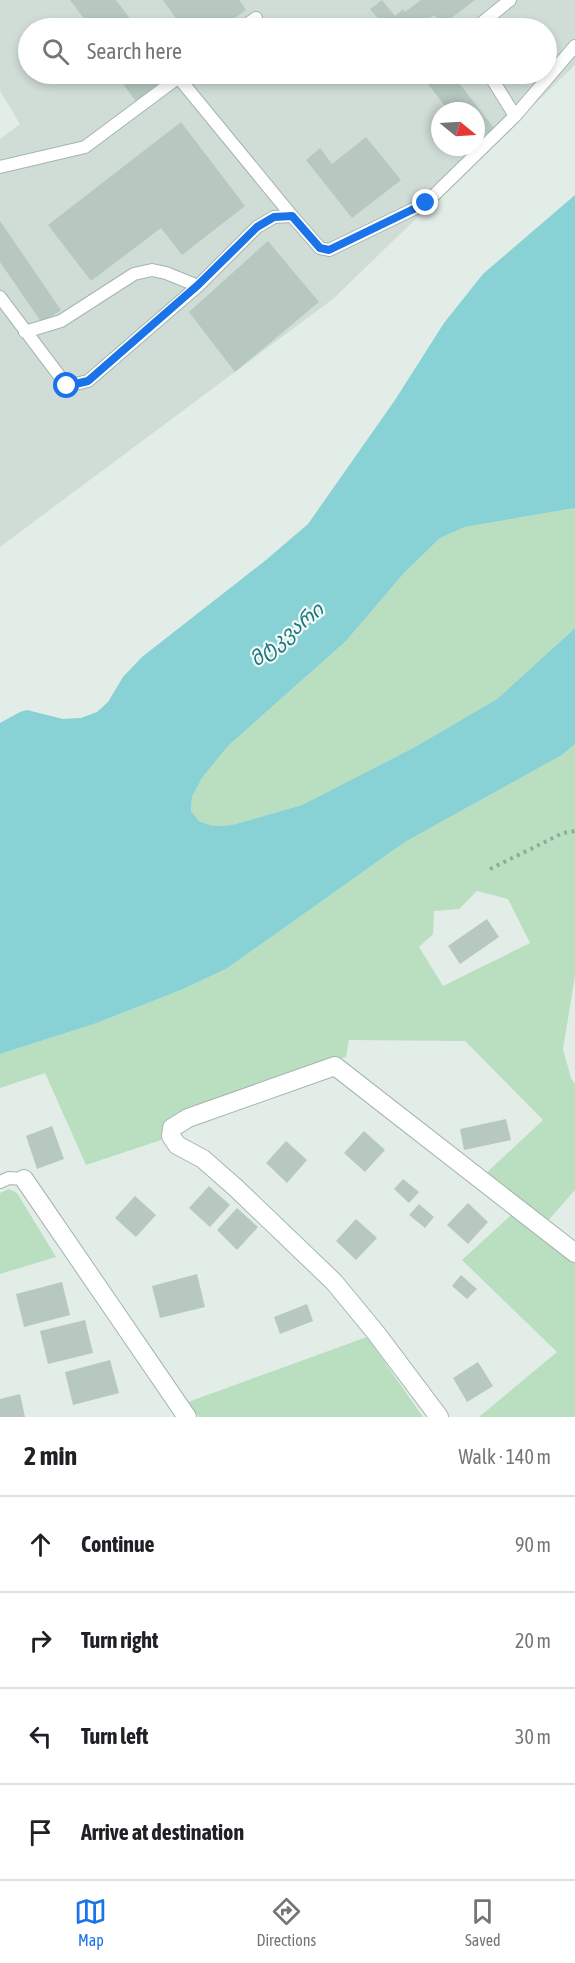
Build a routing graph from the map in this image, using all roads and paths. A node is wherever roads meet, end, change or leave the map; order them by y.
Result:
1 (510, 0) edge
2 (488, 18) edge
3 (575, 46) edge
4 (557, 67) edge
5 (168, 84) edge
6 (187, 84) edge
7 (495, 84) edge
8 (542, 84) edge
9 (515, 116) junction
10 (0, 168) edge
11 (292, 216) junction
12 (198, 285) junction
13 (0, 297) edge
14 (25, 332) junction
15 (575, 831) edge
16 (490, 870) dead end
17 (24, 1179) joint
18 (0, 1182) edge
19 (575, 1253) edge
20 (187, 1417) edge
21 (439, 1417) edge

1 - 2 lane
3 - 4 lane
5 - 10 lane
6 - 11 lane
7 - 9 lane
8 - 9 lane
9 - 11 lane
11 - 12 lane
12 - 14 lane
12 - 14 lane
13 - 14 lane
15 - 16 path
17 - 18 lane
17 - 20 street
19 - 21 street

